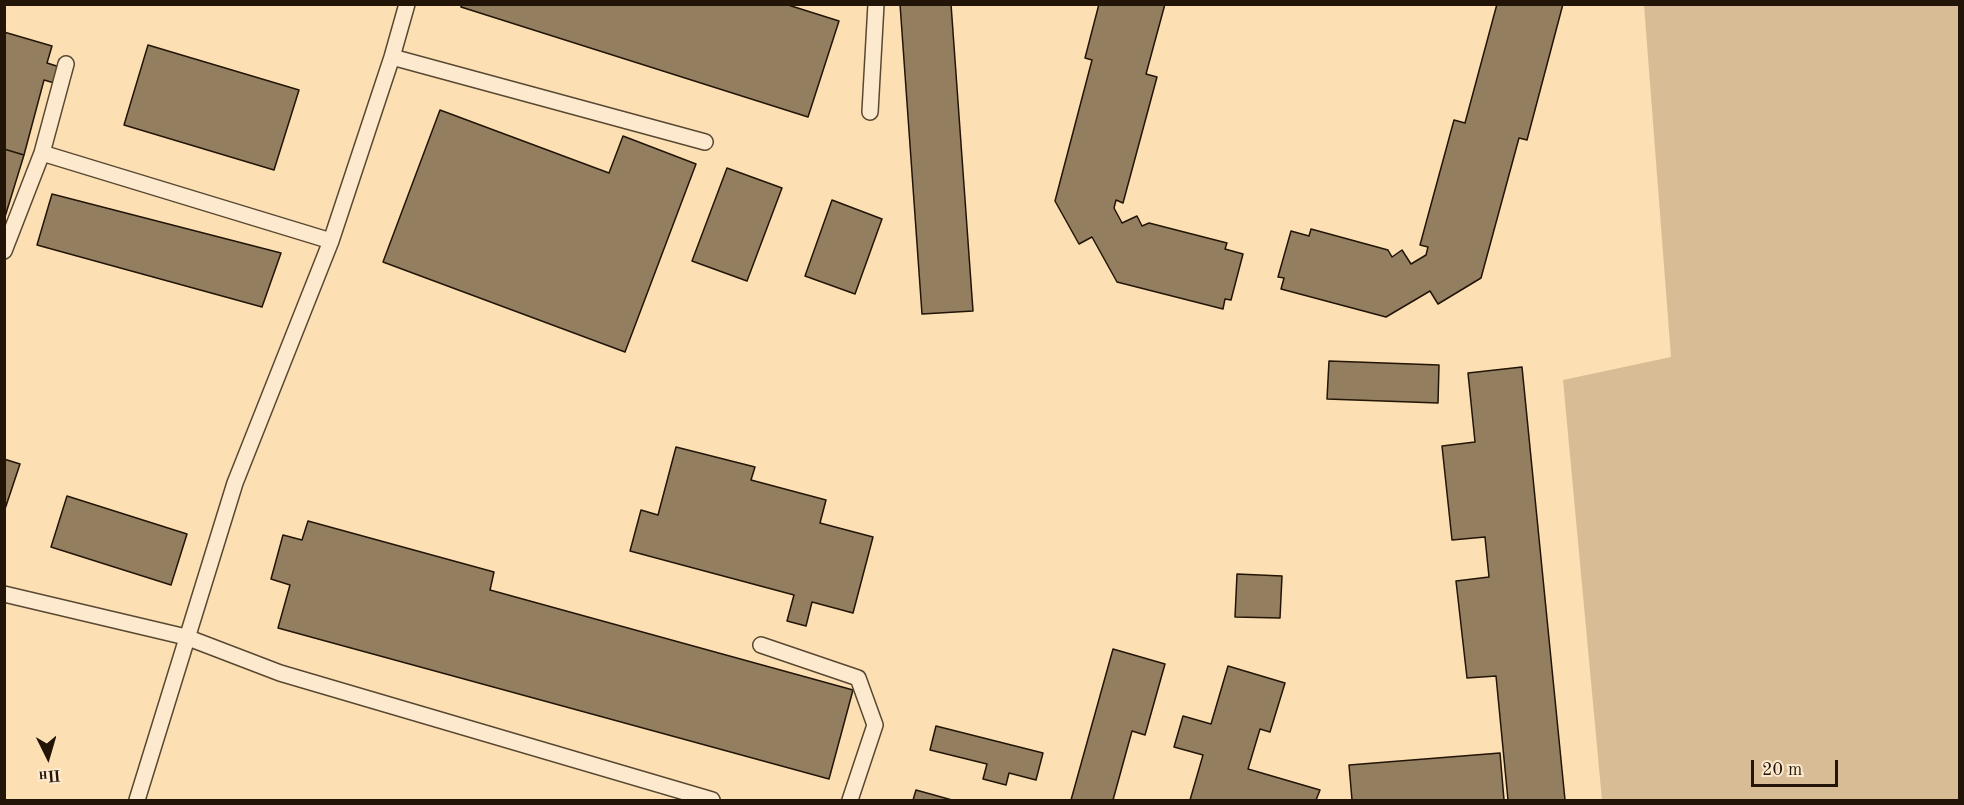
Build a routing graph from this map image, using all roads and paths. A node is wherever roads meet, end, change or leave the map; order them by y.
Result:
1 (407, 4) edge
2 (876, 4) edge
3 (392, 57) junction
4 (66, 64) dead end
5 (870, 112) dead end
6 (705, 142) dead end
7 (42, 153) junction
8 (331, 241) junction
9 (4, 251) edge
10 (4, 594) edge
11 (186, 637) junction
12 (761, 645) dead end
13 (137, 801) edge
14 (712, 801) edge
15 (850, 801) edge

1 - 3 lane
2 - 5 lane
3 - 6 lane
3 - 8 lane
4 - 7 lane
7 - 8 lane
7 - 9 lane
8 - 11 lane
10 - 11 lane
11 - 13 lane
11 - 14 lane
12 - 15 lane

